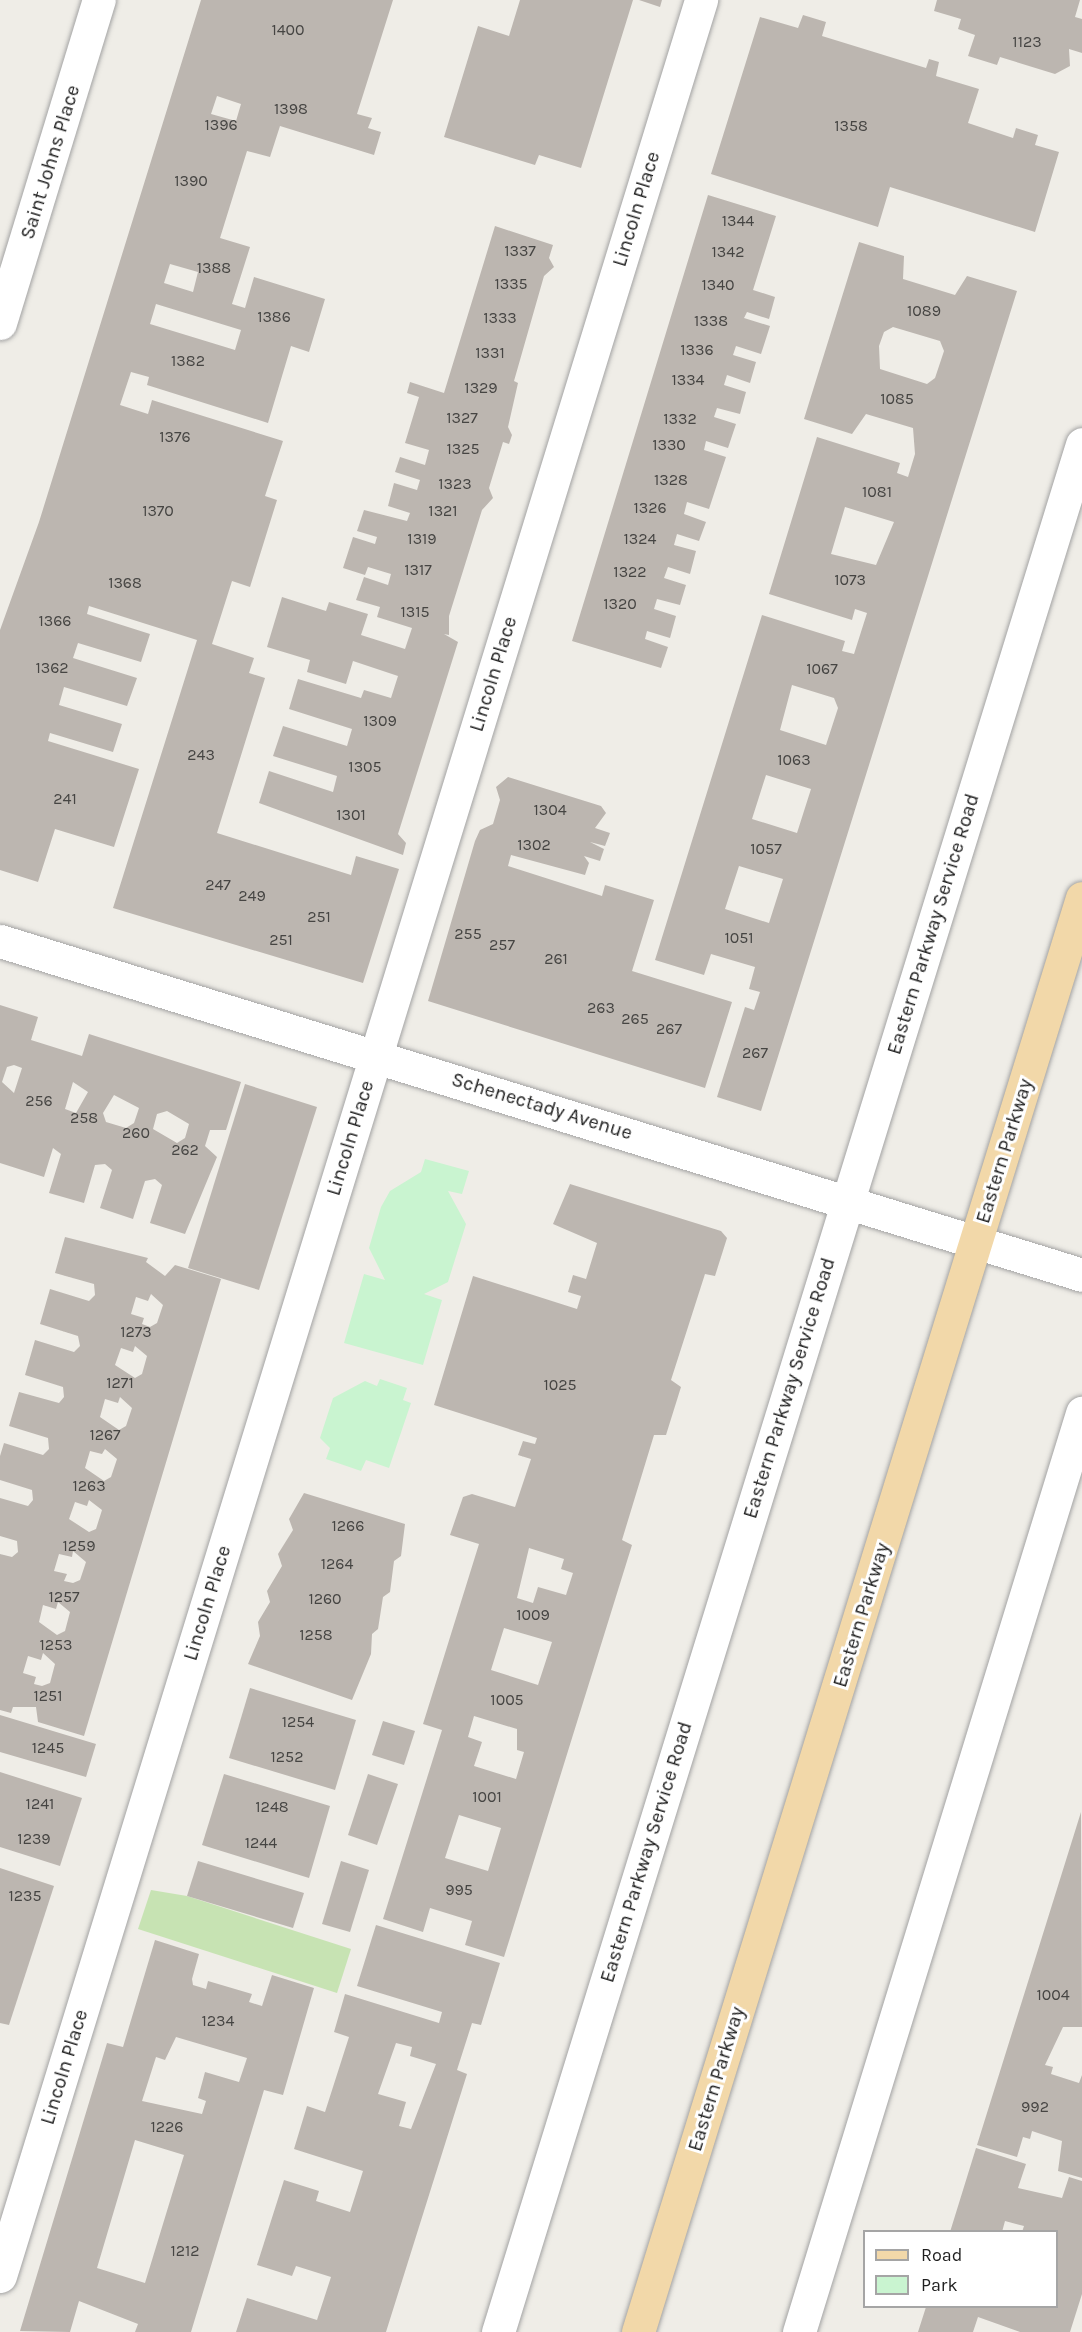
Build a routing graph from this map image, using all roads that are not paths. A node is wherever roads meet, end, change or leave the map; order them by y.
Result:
1 (99, 0) edge
2 (701, 0) edge
3 (0, 323) edge
4 (1082, 444) edge
5 (1082, 898) edge
6 (0, 941) edge
7 (375, 1055) junction
8 (847, 1199) junction
9 (977, 1241) junction
10 (1082, 1275) edge
11 (1082, 1413) edge
12 (0, 2276) edge
13 (498, 2332) edge
14 (638, 2332) edge
15 (799, 2332) edge

1 - 3 street, Saint Johns Place
2 - 7 street, Lincoln Place
4 - 8 street, Eastern Parkway Service Road
5 - 9 main road, Eastern Parkway
6 - 7 street, Schenectady Avenue
7 - 8 street, Schenectady Avenue
7 - 12 street, Lincoln Place
8 - 9 street, Schenectady Avenue
8 - 13 street, Eastern Parkway Service Road
9 - 10 street, Schenectady Avenue
9 - 14 main road, Eastern Parkway
11 - 15 street

